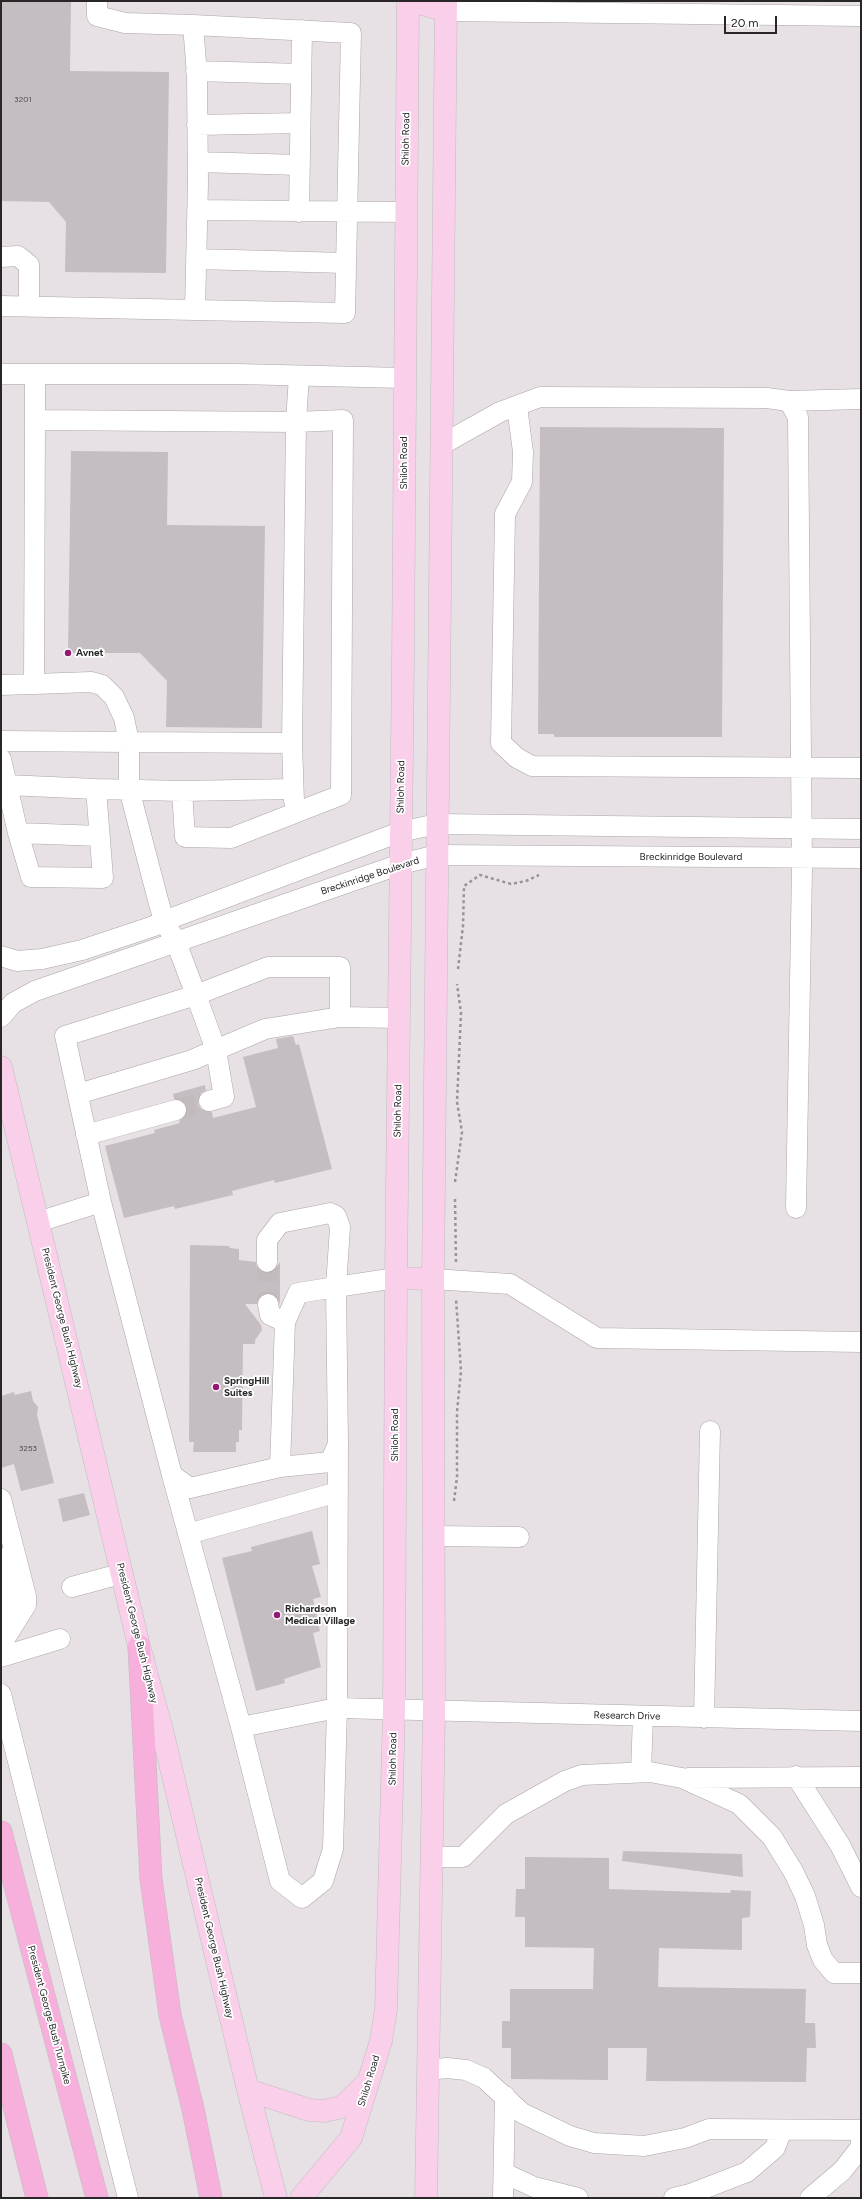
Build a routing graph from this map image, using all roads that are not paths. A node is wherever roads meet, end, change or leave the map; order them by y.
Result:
1 (97, 1) edge
2 (408, 1) edge
3 (412, 1) edge
4 (446, 6) edge
5 (769, 8) edge
6 (861, 16) edge
7 (193, 25) junction
8 (302, 30) junction
9 (196, 71) junction
10 (301, 74) junction
11 (300, 123) junction
12 (198, 125) junction
13 (198, 162) junction
14 (299, 165) junction
15 (198, 210) junction
16 (299, 212) junction
17 (347, 212) junction
18 (405, 212) junction
19 (1, 257) edge
20 (196, 259) junction
21 (346, 263) junction
22 (1, 306) edge
23 (29, 307) junction
24 (195, 310) junction
25 (1, 374) edge
26 (36, 374) junction
27 (299, 376) junction
28 (404, 378) junction
29 (861, 399) edge
30 (789, 401) junction
31 (517, 406) junction
32 (35, 420) junction
33 (296, 422) junction
34 (441, 445) junction
35 (34, 684) junction
36 (1, 685) edge
37 (1, 741) edge
38 (129, 742) junction
39 (292, 743) junction
40 (1, 759) edge
41 (801, 767) junction
42 (861, 768) edge
43 (7, 785) junction
44 (96, 789) junction
45 (129, 789) junction
46 (293, 789) junction
47 (182, 791) junction
48 (294, 814) junction
49 (437, 824) junction
50 (801, 828) junction
51 (861, 829) edge
52 (400, 832) junction
53 (18, 833) junction
54 (100, 836) junction
55 (437, 855) junction
56 (801, 858) junction
57 (861, 858) edge
58 (401, 864) junction
59 (164, 921) junction
60 (176, 942) junction
61 (1, 956) edge
62 (196, 995) junction
63 (1, 1017) edge
64 (340, 1017) junction
65 (399, 1018) junction
66 (216, 1050) junction
67 (1, 1067) edge
68 (78, 1094) junction
69 (209, 1101) tunnel mouth
70 (176, 1110) tunnel mouth
71 (86, 1135) junction
72 (101, 1202) junction
73 (796, 1208) dead end
74 (38, 1222) junction
75 (267, 1262) tunnel mouth
76 (396, 1278) junction
77 (433, 1279) junction
78 (336, 1287) junction
79 (268, 1304) tunnel mouth
80 (285, 1322) junction
81 (852, 1342) edge
82 (861, 1351) edge
83 (710, 1431) dead end
84 (338, 1444) junction
85 (280, 1467) junction
86 (172, 1475) junction
87 (338, 1492) junction
88 (1, 1499) edge
89 (188, 1534) junction
90 (434, 1536) junction
91 (519, 1537) dead end
92 (1, 1558) edge
93 (109, 1577) dead end
94 (72, 1587) dead end
95 (1, 1636) edge
96 (60, 1639) dead end
97 (1, 1645) edge
98 (139, 1646) junction
99 (1, 1657) edge
100 (1, 1694) edge
101 (337, 1708) junction
102 (394, 1710) junction
103 (434, 1712) junction
104 (643, 1716) junction
105 (704, 1718) junction
106 (861, 1721) edge
107 (241, 1727) junction
108 (641, 1772) junction
109 (796, 1776) junction
110 (861, 1777) edge
111 (682, 1778) junction
112 (1, 1832) edge
113 (432, 1857) junction
114 (861, 1887) edge
115 (861, 1973) edge
116 (1, 2054) edge
117 (428, 2070) junction
118 (370, 2080) junction
119 (248, 2090) junction
120 (505, 2096) junction
121 (782, 2130) junction
122 (861, 2130) edge
123 (861, 2141) edge
124 (504, 2172) junction
125 (37, 2198) edge
126 (97, 2198) edge
127 (128, 2198) edge
128 (211, 2198) edge
129 (276, 2198) edge
130 (301, 2198) edge
131 (426, 2198) edge
132 (503, 2198) edge
133 (578, 2198) edge
134 (674, 2198) edge
135 (810, 2198) edge

1 - 7 street
2 - 18 main road, Shiloh Road
3 - 4 main road
4 - 5 street
4 - 34 main road
5 - 6 street
7 - 8 street
7 - 9 street
8 - 10 street
8 - 17 street
9 - 10 street
9 - 12 street
10 - 11 street
11 - 12 street
11 - 14 street
12 - 13 street
13 - 14 street
13 - 15 street
14 - 16 street
15 - 16 street
15 - 20 street
16 - 17 street
17 - 18 street
17 - 21 street
18 - 28 main road, Shiloh Road
19 - 23 street
20 - 21 street
20 - 24 street
21 - 24 street
22 - 23 street
23 - 24 street
25 - 26 street
26 - 27 street
26 - 32 street
27 - 28 street
27 - 33 street
28 - 52 main road, Shiloh Road
29 - 30 street
30 - 31 street
30 - 41 street
31 - 34 street
31 - 41 street
32 - 33 street
32 - 35 street
33 - 39 street
33 - 48 street
34 - 49 main road
35 - 36 street
35 - 38 street
37 - 38 street
38 - 39 street
38 - 45 street
39 - 46 street
40 - 43 street
41 - 42 street
41 - 50 street
43 - 44 street
43 - 53 street
44 - 45 street
44 - 54 street
45 - 47 street
45 - 59 street
46 - 47 street
46 - 48 street
47 - 48 street
49 - 50 street
49 - 52 street
49 - 55 main road
50 - 51 street
50 - 56 street
52 - 58 main road, Shiloh Road
52 - 59 street
53 - 54 street
53 - 54 street
55 - 56 street, Breckinridge Boulevard
55 - 58 street, Breckinridge Boulevard
55 - 77 main road
56 - 57 street, Breckinridge Boulevard
56 - 73 street
58 - 60 street, Breckinridge Boulevard
58 - 65 main road, Shiloh Road
59 - 60 street
59 - 61 street
60 - 62 street
60 - 63 street, Breckinridge Boulevard
62 - 64 street
62 - 66 street
62 - 68 street
64 - 65 street
64 - 66 street
65 - 76 main road, Shiloh Road
66 - 68 street
66 - 69 street
67 - 74 main road, President George Bush Highway
68 - 71 street
70 - 71 street
71 - 72 street
72 - 74 street
72 - 86 street
74 - 98 main road, President George Bush Highway
75 - 78 street
76 - 77 main road
76 - 78 street
76 - 102 main road, Shiloh Road
77 - 81 street
77 - 90 main road
78 - 80 street
78 - 84 street
79 - 80 street
80 - 85 street
81 - 82 street
83 - 105 street
84 - 85 street
84 - 87 street
85 - 86 street
86 - 89 street
87 - 89 street
87 - 101 street
88 - 97 street
89 - 107 street
90 - 91 street
90 - 103 main road
92 - 95 street
93 - 94 street
96 - 99 street
98 - 119 main road, President George Bush Highway
98 - 128 highway
100 - 127 street
101 - 102 street, Research Drive
101 - 107 street, Research Drive
101 - 107 street
102 - 103 street, Research Drive
102 - 118 main road, Shiloh Road
103 - 104 street, Research Drive
103 - 113 main road
104 - 105 street, Research Drive
104 - 108 street
105 - 106 street, Research Drive
108 - 111 street
108 - 113 street
109 - 110 street
109 - 111 street
109 - 114 street
111 - 115 street
112 - 126 highway, President George Bush Turnpike
113 - 117 main road
116 - 125 highway
117 - 120 street
117 - 131 main road
118 - 119 main road
118 - 130 main road, Shiloh Road
119 - 129 main road, President George Bush Highway
120 - 121 street
120 - 124 street
121 - 122 street
121 - 134 street
123 - 135 street
124 - 132 street
124 - 133 street

